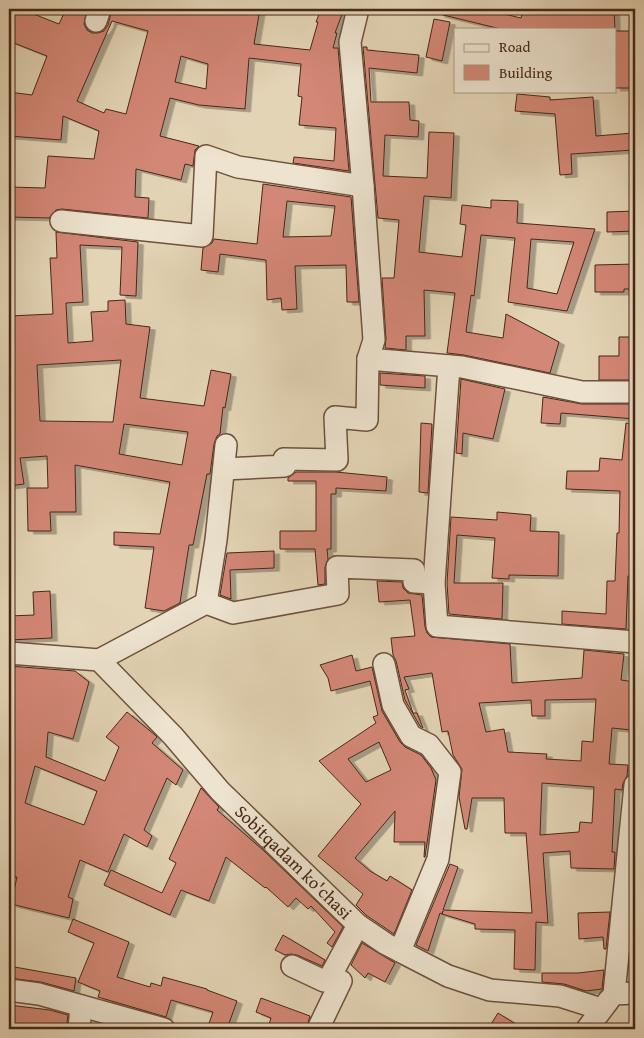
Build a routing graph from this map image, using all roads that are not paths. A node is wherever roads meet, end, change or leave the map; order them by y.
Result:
1 (358, 9) edge
2 (363, 186) junction
3 (61, 222) dead end
4 (368, 359) junction
5 (449, 366) junction
6 (635, 392) edge
7 (226, 445) dead end
8 (224, 469) junction
9 (435, 578) junction
10 (206, 603) junction
11 (635, 642) edge
12 (9, 653) edge
13 (99, 660) junction
14 (384, 664) dead end
15 (635, 785) edge
16 (358, 925) junction
17 (400, 951) junction
18 (292, 966) dead end
19 (330, 977) junction
20 (9, 990) edge
21 (617, 999) edge
22 (82, 1006) junction
23 (79, 1029) edge
24 (164, 1029) edge
25 (318, 1029) edge
26 (587, 1029) edge

1 - 2 street
2 - 3 street
2 - 4 street
4 - 5 street
4 - 8 street
5 - 6 street
5 - 9 street
7 - 8 street
8 - 10 street
9 - 10 street
9 - 11 street
10 - 13 street
12 - 13 street
13 - 16 street, Sobitqadam ko'chasi
14 - 17 street
15 - 21 street
16 - 17 street, Sobitqadam ko'chasi
16 - 19 street
17 - 21 street, Sobitqadam ko'chasi
18 - 19 street
19 - 25 street
20 - 22 street
21 - 26 street
22 - 23 street
22 - 24 street

